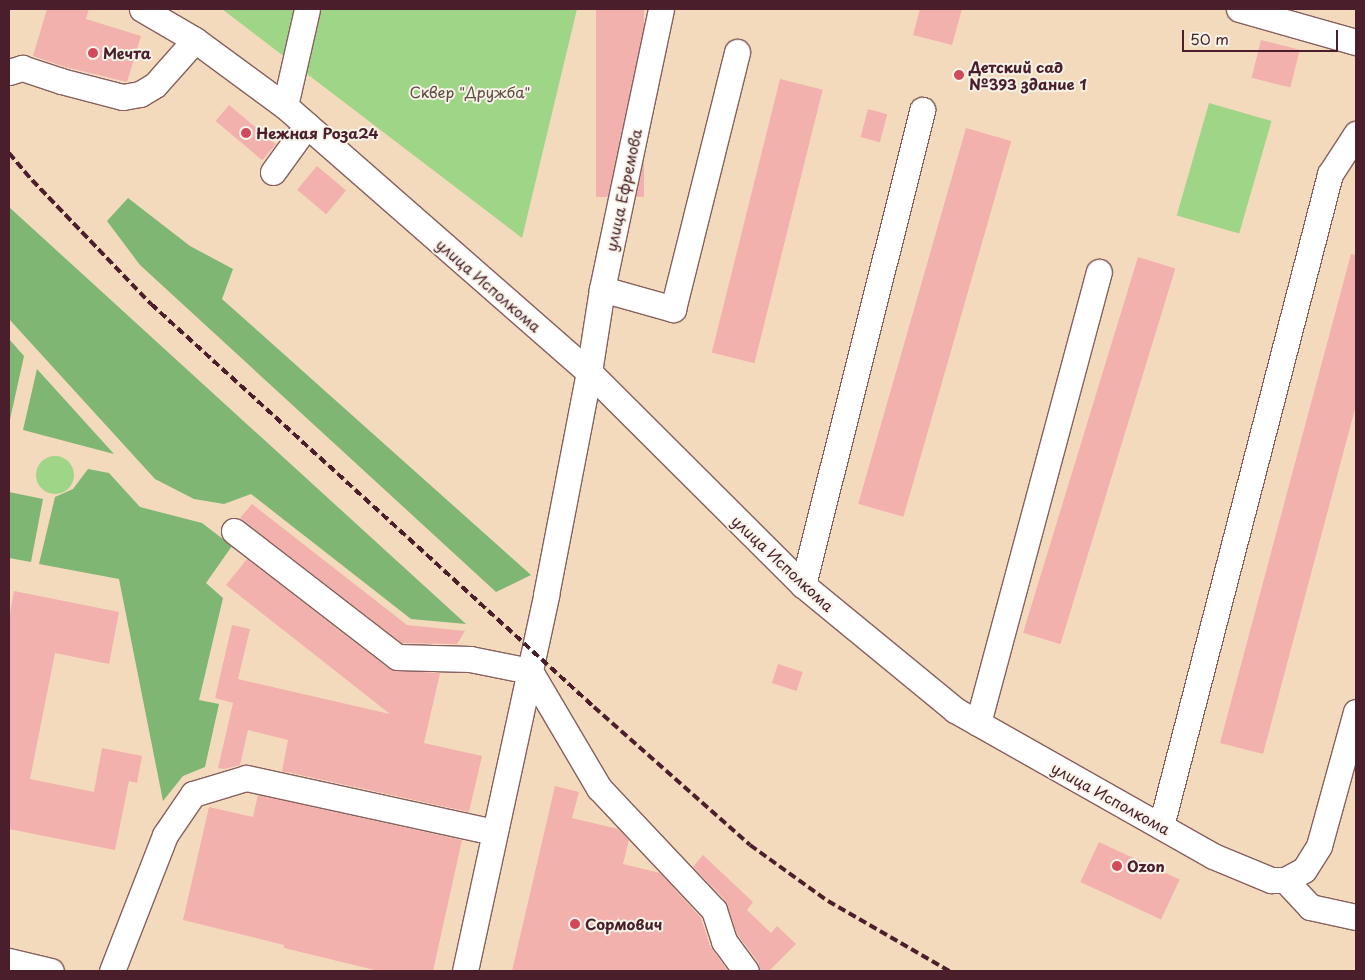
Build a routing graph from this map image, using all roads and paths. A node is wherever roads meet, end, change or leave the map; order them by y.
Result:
1 (307, 9) edge
2 (661, 9) edge
3 (1239, 9) edge
4 (157, 13) edge
5 (195, 40) junction
6 (1356, 42) edge
7 (737, 52) dead end
8 (9, 72) edge
9 (285, 106) junction
10 (922, 110) dead end
11 (307, 125) junction
12 (1356, 134) edge
13 (273, 172) dead end
14 (1099, 272) dead end
15 (602, 289) junction
16 (589, 372) junction
17 (234, 531) dead end
18 (803, 585) junction
19 (530, 671) junction
20 (1356, 715) edge
21 (978, 723) junction
22 (1161, 826) junction
23 (494, 832) junction
24 (1285, 880) junction
25 (1356, 917) edge
26 (9, 961) edge
27 (52, 971) edge
28 (112, 971) edge
29 (465, 971) edge
30 (746, 971) edge

1 - 9 street
2 - 15 street, улица Ефремова
3 - 6 street
4 - 5 street, улица Исполкома
5 - 8 street
5 - 9 street, улица Исполкома
7 - 15 street
9 - 11 street, улица Исполкома
10 - 18 street
11 - 13 street
11 - 16 street, улица Исполкома
12 - 22 street
14 - 21 street
15 - 16 street, улица Ефремова
16 - 18 street, улица Исполкома
16 - 19 street, улица Ефремова
17 - 19 street
18 - 21 street, улица Исполкома
19 - 23 street, улица Ефремова
19 - 30 street
20 - 24 street
21 - 22 street, улица Исполкома
22 - 24 street, улица Исполкома
23 - 28 street
23 - 29 street, улица Ефремова
24 - 25 street
26 - 27 street

